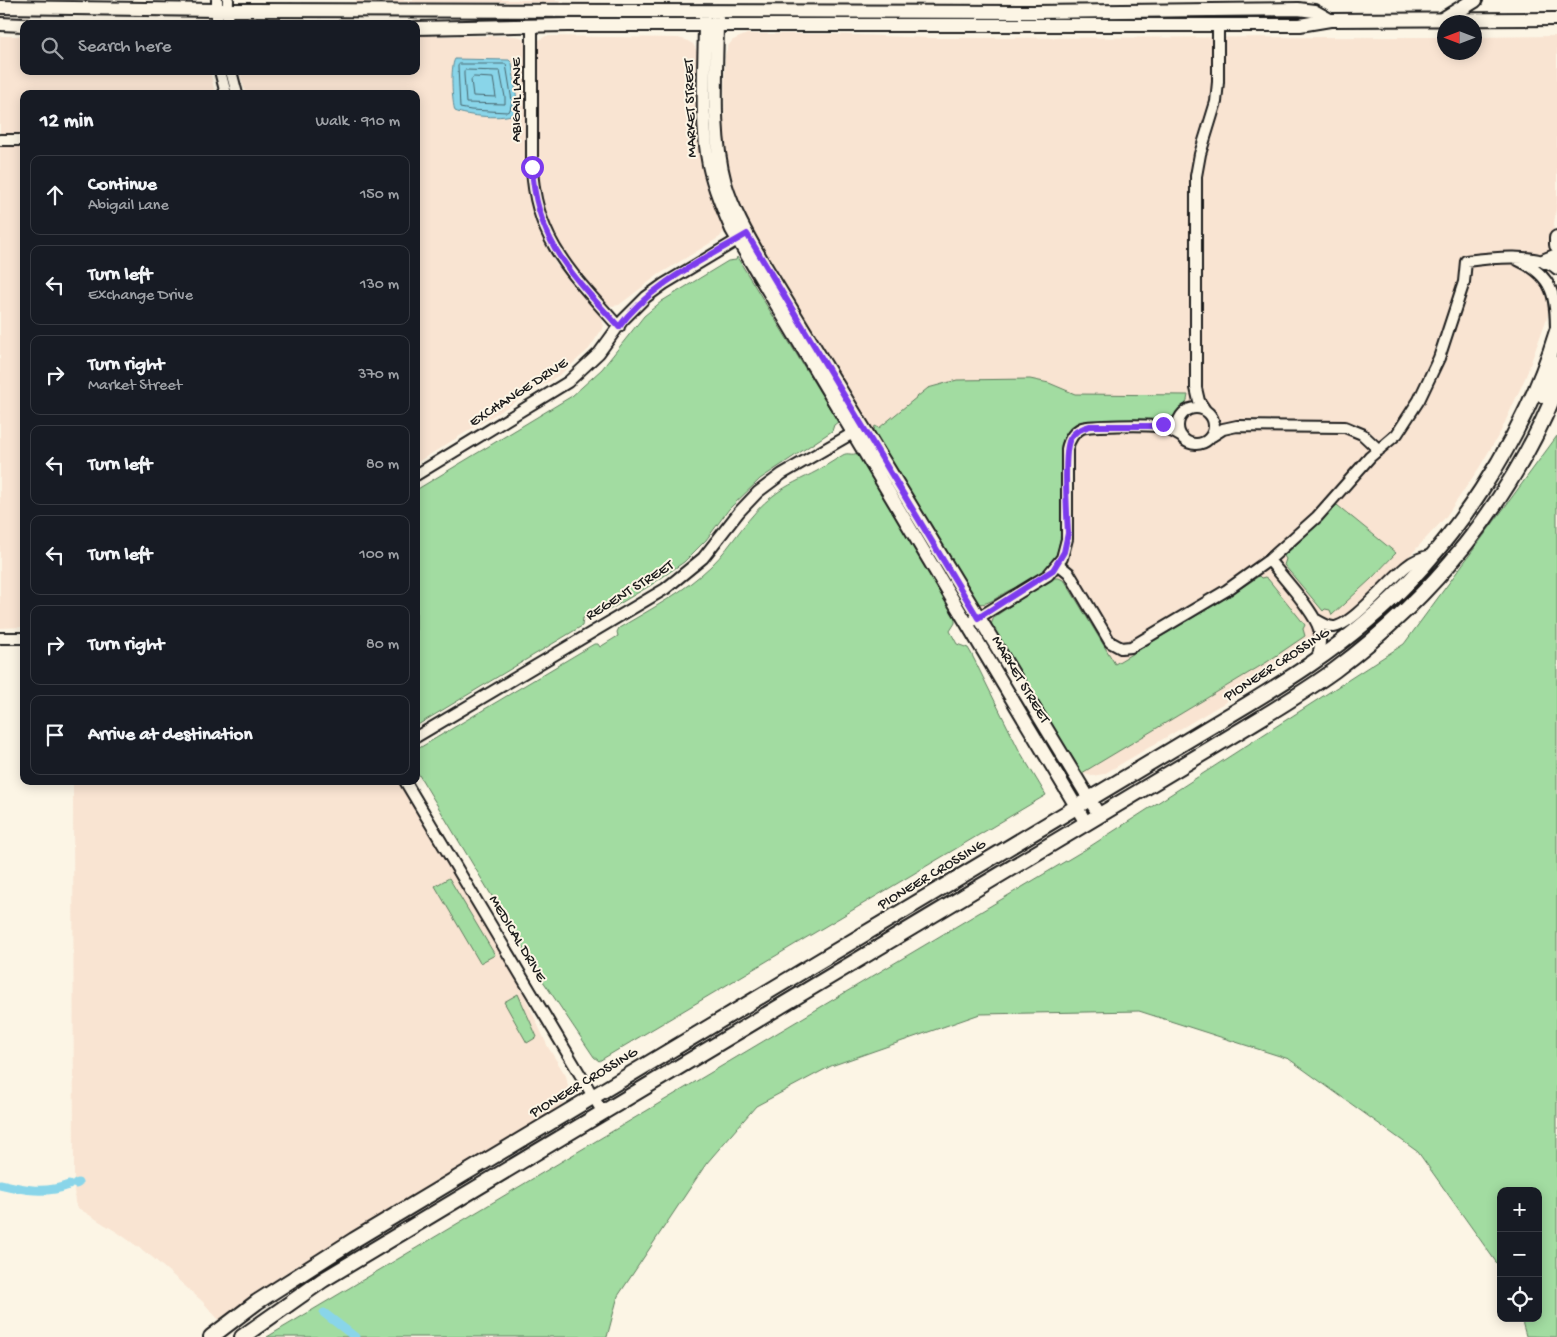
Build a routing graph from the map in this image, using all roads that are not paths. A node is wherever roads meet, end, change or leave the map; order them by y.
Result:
1 (1475, 0) edge
2 (222, 5) edge
3 (1218, 5) edge
4 (0, 7) edge
5 (711, 11) junction
6 (1451, 15) edge
7 (1437, 19) edge
8 (1482, 19) edge
9 (1557, 19) edge
10 (218, 20) edge
11 (226, 20) edge
12 (1330, 20) junction
13 (0, 24) edge
14 (20, 25) edge
15 (532, 25) junction
16 (711, 25) junction
17 (1218, 26) junction
18 (420, 28) edge
19 (221, 75) edge
20 (232, 75) edge
21 (225, 90) edge
22 (236, 90) edge
23 (0, 140) edge
24 (20, 140) edge
25 (742, 237) junction
26 (1557, 238) edge
27 (1557, 245) edge
28 (1551, 258) edge
29 (1515, 259) junction
30 (1557, 269) edge
31 (619, 327) junction
32 (1557, 332) edge
33 (1557, 364) edge
34 (1196, 388) junction
35 (1557, 388) edge
36 (1207, 412) junction
37 (1184, 413) junction
38 (1157, 426) junction
39 (1238, 426) junction
40 (857, 429) junction
41 (1212, 436) junction
42 (1182, 437) junction
43 (1378, 450) junction
44 (420, 473) edge
45 (1508, 485) junction
46 (1432, 555) junction
47 (1269, 560) junction
48 (1058, 564) junction
49 (1315, 619) junction
50 (973, 621) junction
51 (0, 638) edge
52 (20, 638) edge
53 (1317, 660) junction
54 (420, 735) edge
55 (407, 785) edge
56 (1083, 803) junction
57 (1099, 815) junction
58 (1086, 823) junction
59 (593, 1097) junction
60 (603, 1113) junction
61 (211, 1337) edge
62 (242, 1337) edge

1 - 6 highway
2 - 4 main road
2 - 5 main road
2 - 10 street
2 - 11 street
3 - 5 main road
3 - 12 main road
5 - 16 main road, MARKET STREET
7 - 12 main road
8 - 9 main road
12 - 17 main road
13 - 14 main road
15 - 16 main road
15 - 18 main road
15 - 31 street, ABIGAIL LANE
16 - 17 main road
16 - 25 main road, MARKET STREET
17 - 34 street
19 - 21 street
20 - 22 street
23 - 24 street
25 - 31 street, EXCHANGE DRIVE
25 - 40 main road, MARKET STREET
26 - 27 highway
28 - 29 street
28 - 30 street
29 - 32 street
29 - 43 street
31 - 44 street, EXCHANGE DRIVE
32 - 46 highway, PIONEER CROSSING
33 - 45 highway
34 - 36 street
34 - 37 street
35 - 45 highway
36 - 37 street
36 - 39 street
36 - 41 street
37 - 38 street
37 - 42 street
38 - 42 street
38 - 48 street
39 - 41 street
39 - 43 street
40 - 50 main road, MARKET STREET
40 - 54 street, REGENT STREET
41 - 42 street
43 - 47 street
45 - 57 highway
46 - 49 street
46 - 53 highway, PIONEER CROSSING
47 - 48 street
47 - 49 street
48 - 50 street
49 - 53 street
50 - 56 main road, MARKET STREET
51 - 52 street
53 - 56 highway, PIONEER CROSSING
55 - 59 street, MEDICAL DRIVE
56 - 57 main road, MARKET STREET
56 - 58 main road, MARKET STREET
56 - 59 highway, PIONEER CROSSING
57 - 58 highway
58 - 60 highway
59 - 60 street, MEDICAL DRIVE
59 - 61 highway, PIONEER CROSSING
60 - 62 highway

